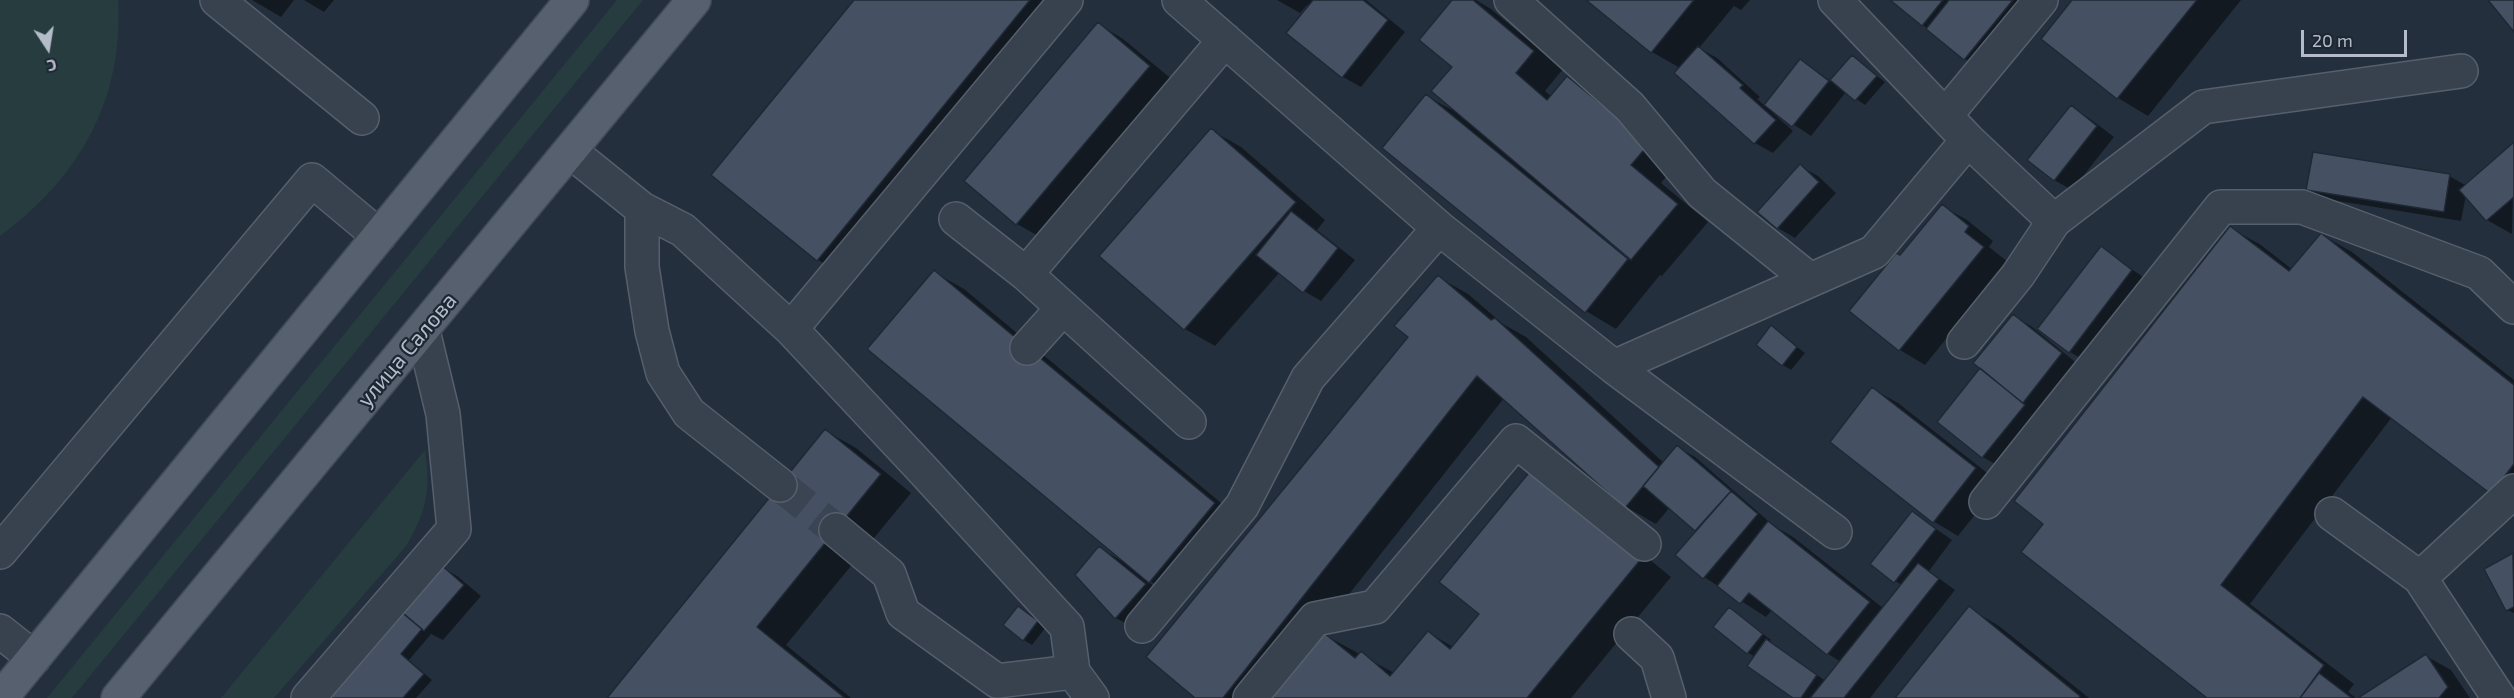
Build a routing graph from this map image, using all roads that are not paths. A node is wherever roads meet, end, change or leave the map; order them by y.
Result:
1 (217, 0) edge
2 (572, 0) edge
3 (694, 0) edge
4 (1066, 0) edge
5 (1179, 0) edge
6 (1511, 0) edge
7 (1835, 0) edge
8 (2041, 0) edge
9 (1225, 40) junction
10 (2461, 71) dead end
11 (1945, 116) junction
12 (362, 118) dead end
13 (1968, 140) junction
14 (570, 151) junction
15 (642, 209) junction
16 (956, 219) dead end
17 (2054, 221) junction
18 (1439, 228) junction
19 (379, 236) junction
20 (1026, 274) junction
21 (1810, 280) junction
22 (2514, 307) edge
23 (1063, 308) junction
24 (791, 328) junction
25 (423, 331) junction
26 (1964, 342) dead end
27 (1028, 348) dead end
28 (1614, 367) junction
29 (1189, 422) dead end
30 (780, 485) tunnel mouth
31 (2514, 491) edge
32 (1986, 502) dead end
33 (2332, 514) dead end
34 (836, 530) tunnel mouth
35 (1835, 532) dead end
36 (1644, 544) dead end
37 (0, 552) edge
38 (2420, 578) junction
39 (1142, 626) dead end
40 (0, 631) edge
41 (1630, 634) dead end
42 (34, 658) junction
43 (1073, 672) junction
44 (1, 698) edge
45 (118, 698) edge
46 (308, 698) edge
47 (1092, 698) edge
48 (1250, 698) edge
49 (1669, 698) edge
50 (2499, 698) edge

1 - 12 lane
2 - 19 main road
3 - 14 main road, улица Салова
4 - 24 lane
5 - 9 lane
6 - 21 lane
7 - 11 lane
8 - 11 lane
9 - 18 lane
9 - 20 lane
10 - 17 lane
11 - 13 lane
13 - 17 lane
13 - 21 lane
14 - 15 lane
14 - 25 main road, улица Салова
15 - 24 lane
15 - 30 lane
16 - 20 lane
17 - 26 lane
18 - 28 lane
18 - 39 lane
19 - 37 lane
19 - 42 main road
20 - 23 lane
21 - 28 lane
22 - 32 lane
23 - 27 lane
23 - 29 lane
24 - 43 lane
25 - 45 main road, улица Салова
25 - 46 lane
28 - 35 lane
31 - 38 lane
33 - 38 lane
34 - 43 lane
36 - 48 lane
38 - 50 lane
40 - 42 lane
41 - 49 lane
42 - 44 main road
43 - 47 lane

